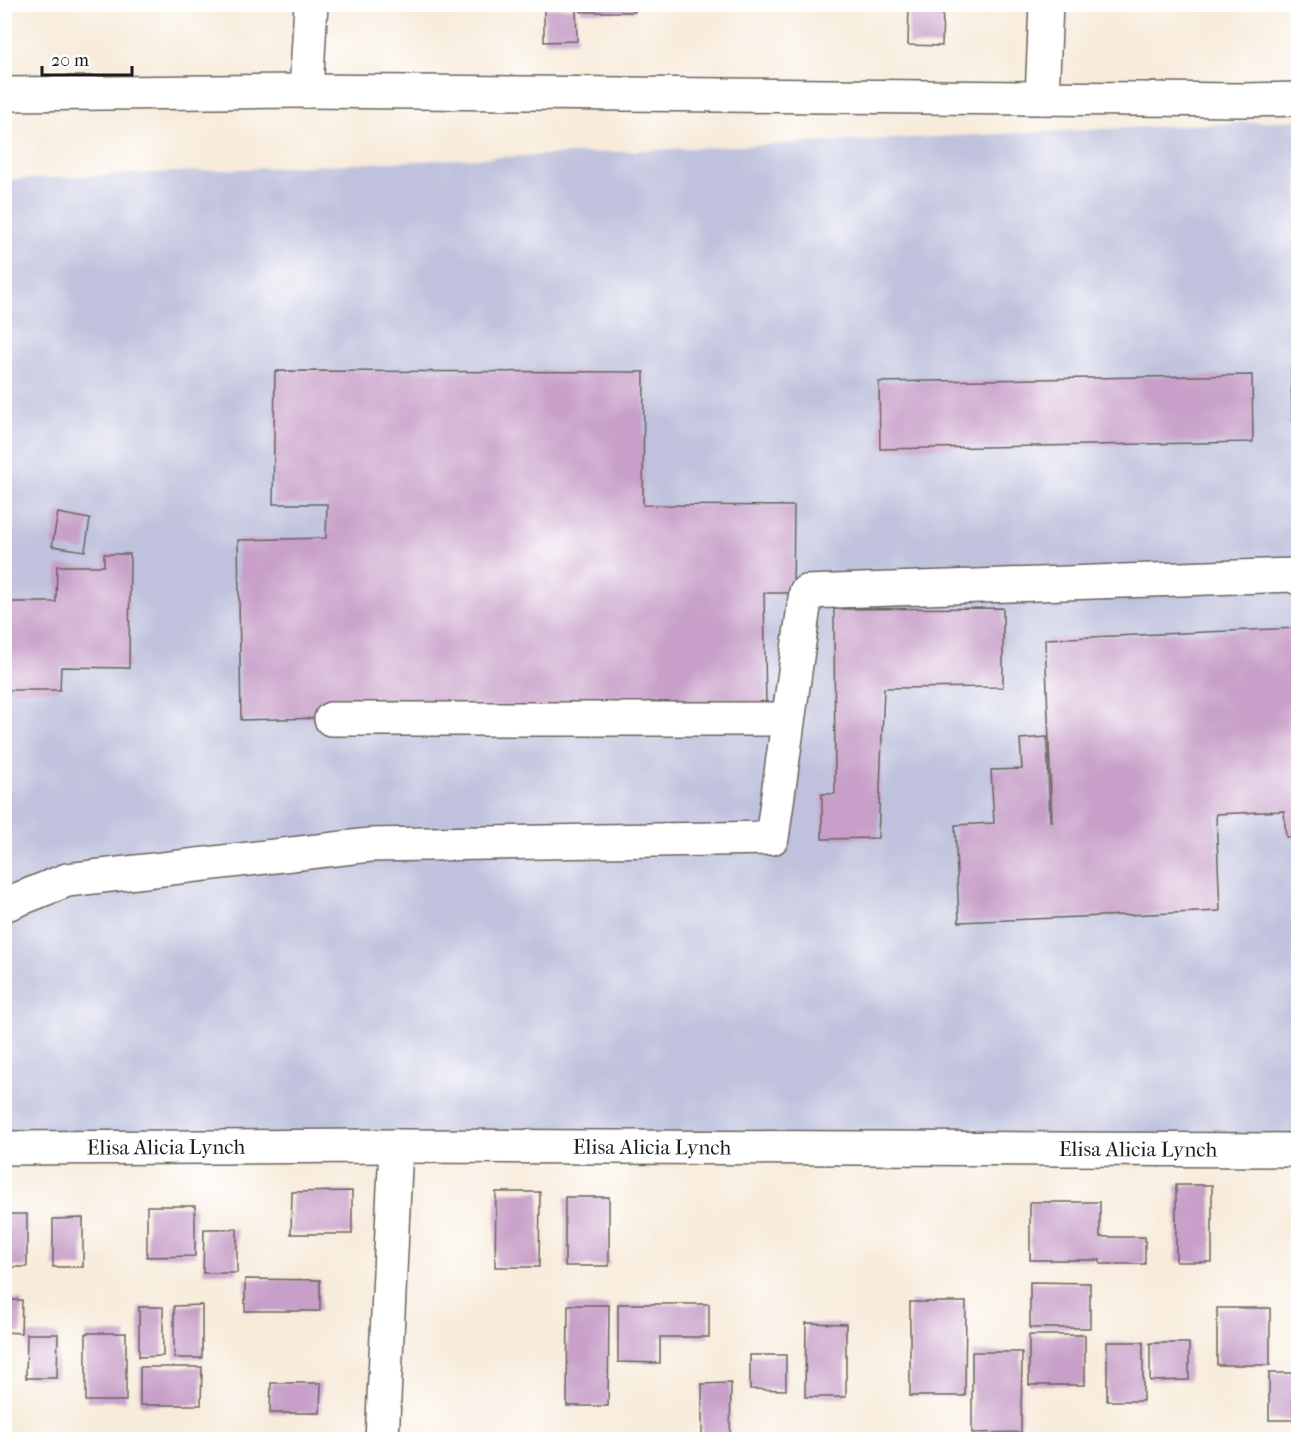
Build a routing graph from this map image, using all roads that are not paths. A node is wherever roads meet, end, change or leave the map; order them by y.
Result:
1 (311, 4) edge
2 (1046, 4) edge
3 (306, 90) junction
4 (4, 94) edge
5 (1042, 98) junction
6 (1299, 99) edge
7 (1299, 578) edge
8 (331, 719) dead end
9 (788, 719) junction
10 (4, 904) edge
11 (396, 1146) junction
12 (4, 1148) edge
13 (1299, 1150) edge
14 (382, 1440) edge

1 - 3 street
2 - 5 street
3 - 4 street
3 - 5 street
5 - 6 street
7 - 9 street
8 - 9 street
9 - 10 street
11 - 12 street, Elisa Alicia Lynch
11 - 13 street, Elisa Alicia Lynch
11 - 14 street

